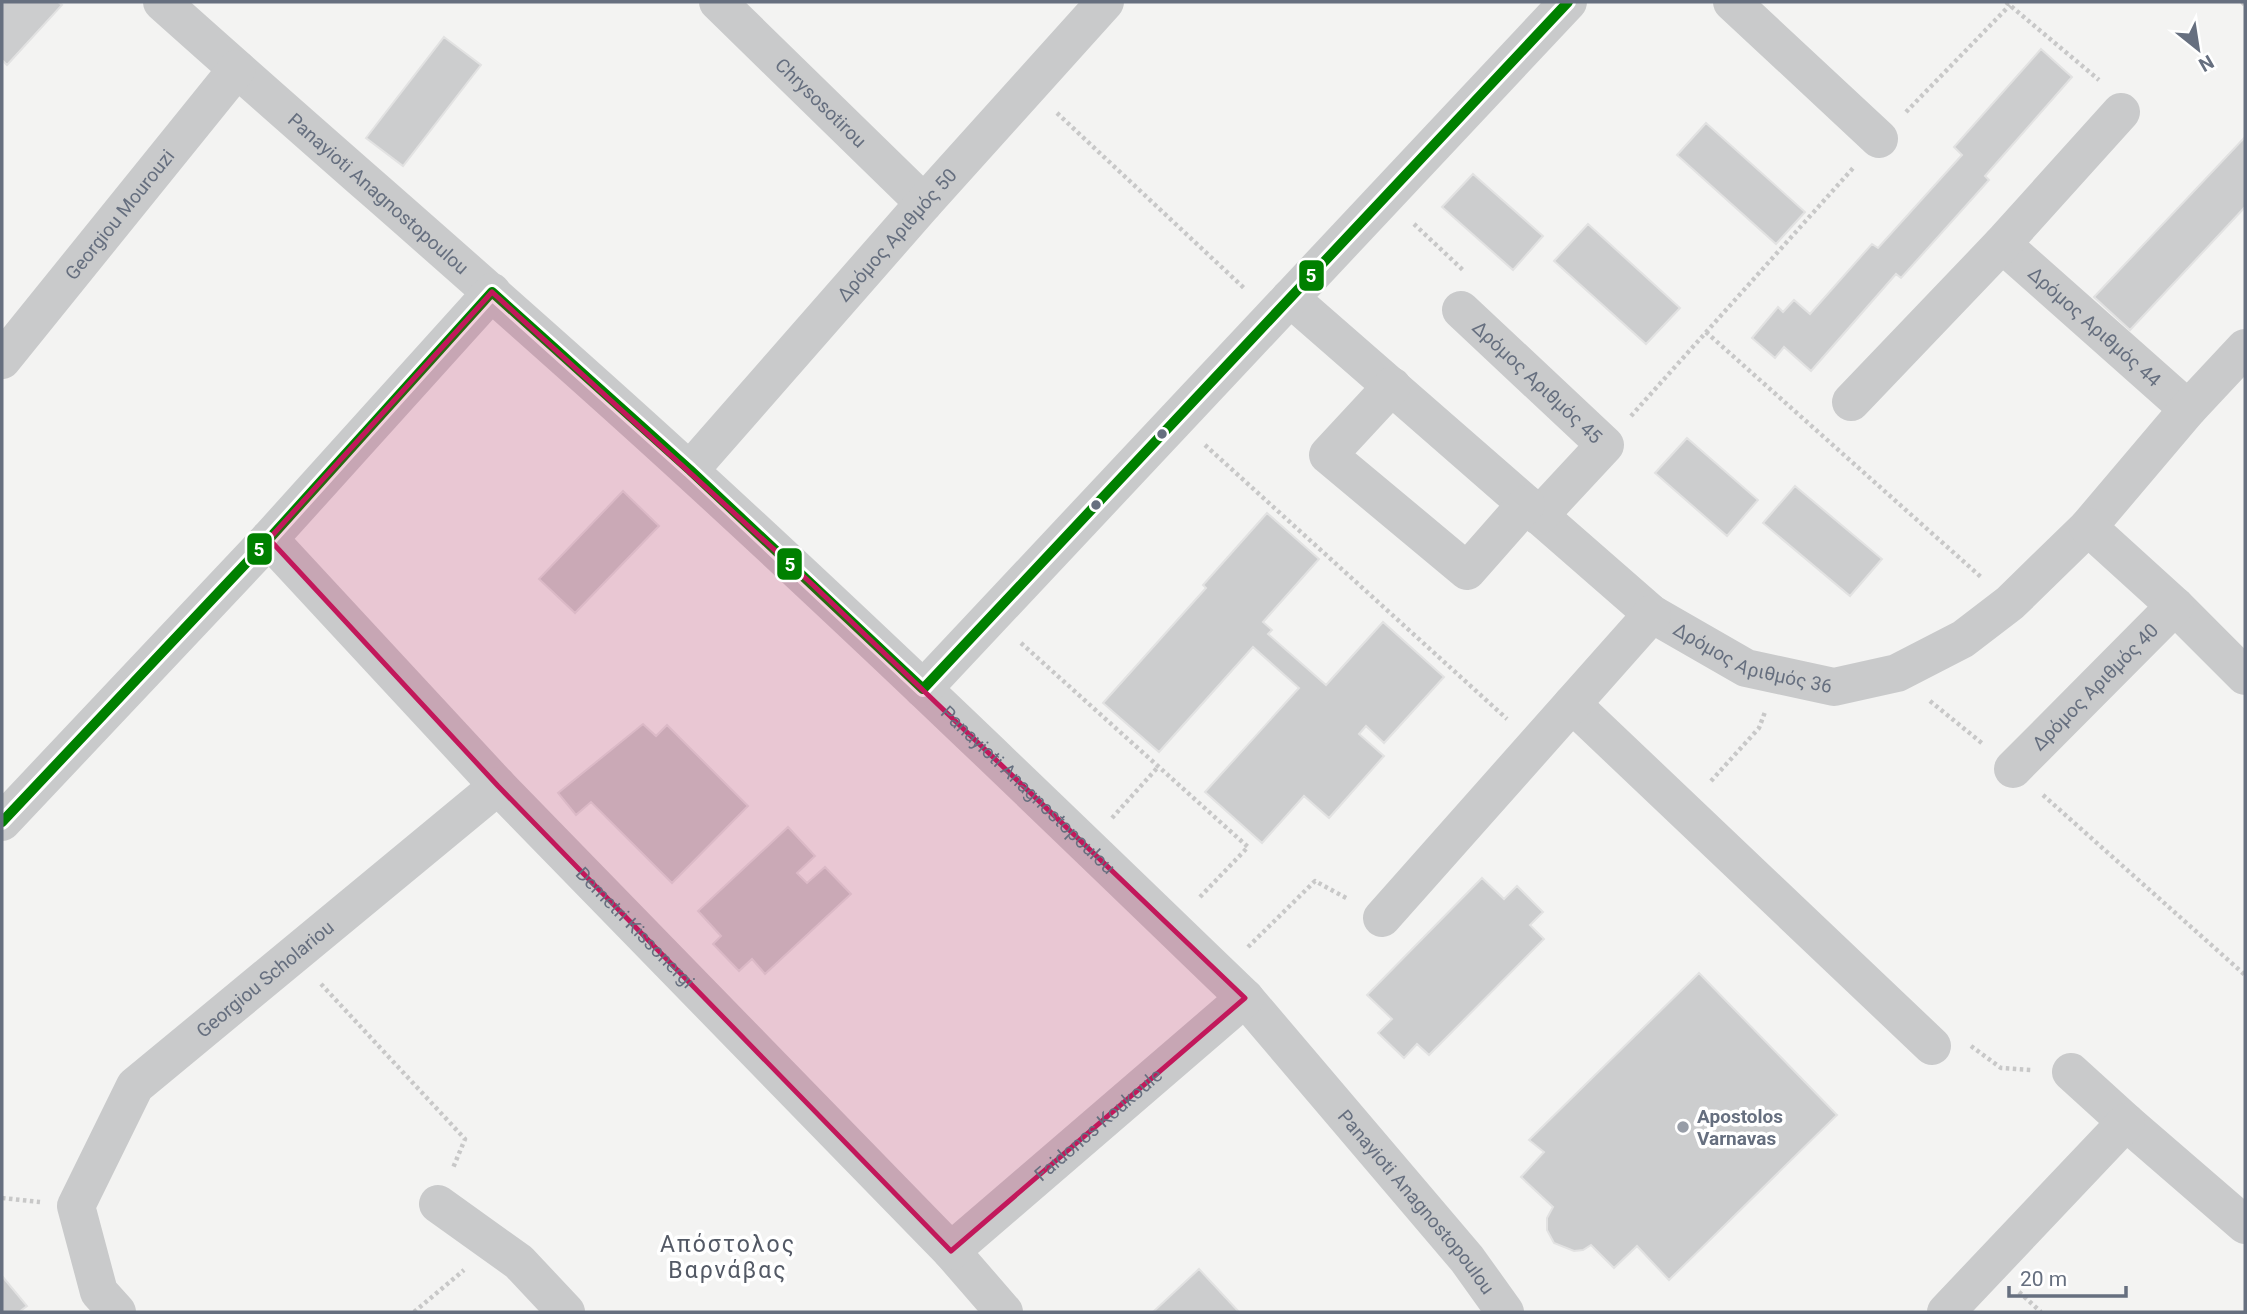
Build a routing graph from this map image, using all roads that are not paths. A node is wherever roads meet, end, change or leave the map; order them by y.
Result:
1 (162, 2) edge
2 (718, 2) edge
3 (1105, 2) edge
4 (1568, 2) edge
5 (1732, 2) edge
6 (237, 69) junction
7 (2121, 112) road end
8 (1879, 139) road end
9 (923, 203) junction
10 (2002, 244) junction
11 (492, 292) junction
12 (1282, 307) junction
13 (1461, 310) road end
14 (2245, 348) edge
15 (3, 355) edge
16 (1392, 386) junction
17 (1851, 402) dead end
18 (2188, 409) junction
19 (690, 470) junction
20 (1533, 510) junction
21 (2088, 527) junction
22 (269, 539) junction
23 (2175, 606) junction
24 (1653, 614) junction
25 (2245, 676) edge
26 (923, 689) junction
27 (1572, 704) junction
28 (2013, 769) road end
29 (498, 786) junction
30 (2, 822) edge
31 (1382, 918) road end
32 (1232, 986) junction
33 (1932, 1046) road end
34 (2071, 1072) road end
35 (2126, 1122) junction
36 (438, 1204) road end
37 (2245, 1225) edge
38 (951, 1251) junction
39 (117, 1312) edge
40 (566, 1312) edge
41 (1004, 1312) edge
42 (1506, 1312) edge
43 (1946, 1312) edge

1 - 6 street, Panayioti Anagnostopoulou
2 - 9 street, Chrysosotirou
3 - 9 street, Δρόμος Αριθμός 50
4 - 12 street
5 - 8 street
6 - 11 street, Panayioti Anagnostopoulou
6 - 15 street, Georgiou Mourouzi
7 - 10 street
9 - 19 street, Δρόμος Αριθμός 50
10 - 17 street
10 - 18 street, Δρόμος Αριθμός 44
11 - 19 street, Panayioti Anagnostopoulou
11 - 22 street
12 - 16 street, Δρόμος Αριθμός 36
12 - 26 street
13 - 20 street, Δρόμος Αριθμός 45
14 - 18 street, Δρόμος Αριθμός 36
16 - 20 street, Δρόμος Αριθμός 36
16 - 20 street, Δρόμος Αριθμός 45
18 - 21 street, Δρόμος Αριθμός 36
19 - 26 street, Panayioti Anagnostopoulou
20 - 24 street, Δρόμος Αριθμός 36
21 - 23 street
21 - 24 street, Δρόμος Αριθμός 36
22 - 29 street, Demetri Kissonergi
22 - 30 street
23 - 25 street
23 - 28 street, Δρόμος Αριθμός 40
24 - 27 street
26 - 32 street, Panayioti Anagnostopoulou
27 - 31 street
27 - 33 street
29 - 38 street, Demetri Kissonergi
29 - 39 street, Georgiou Scholariou
32 - 38 street, Faidonos Koukoule
32 - 42 street, Panayioti Anagnostopoulou
34 - 35 street
35 - 37 street
35 - 43 street
36 - 40 street
38 - 41 street, Demetri Kissonergi

